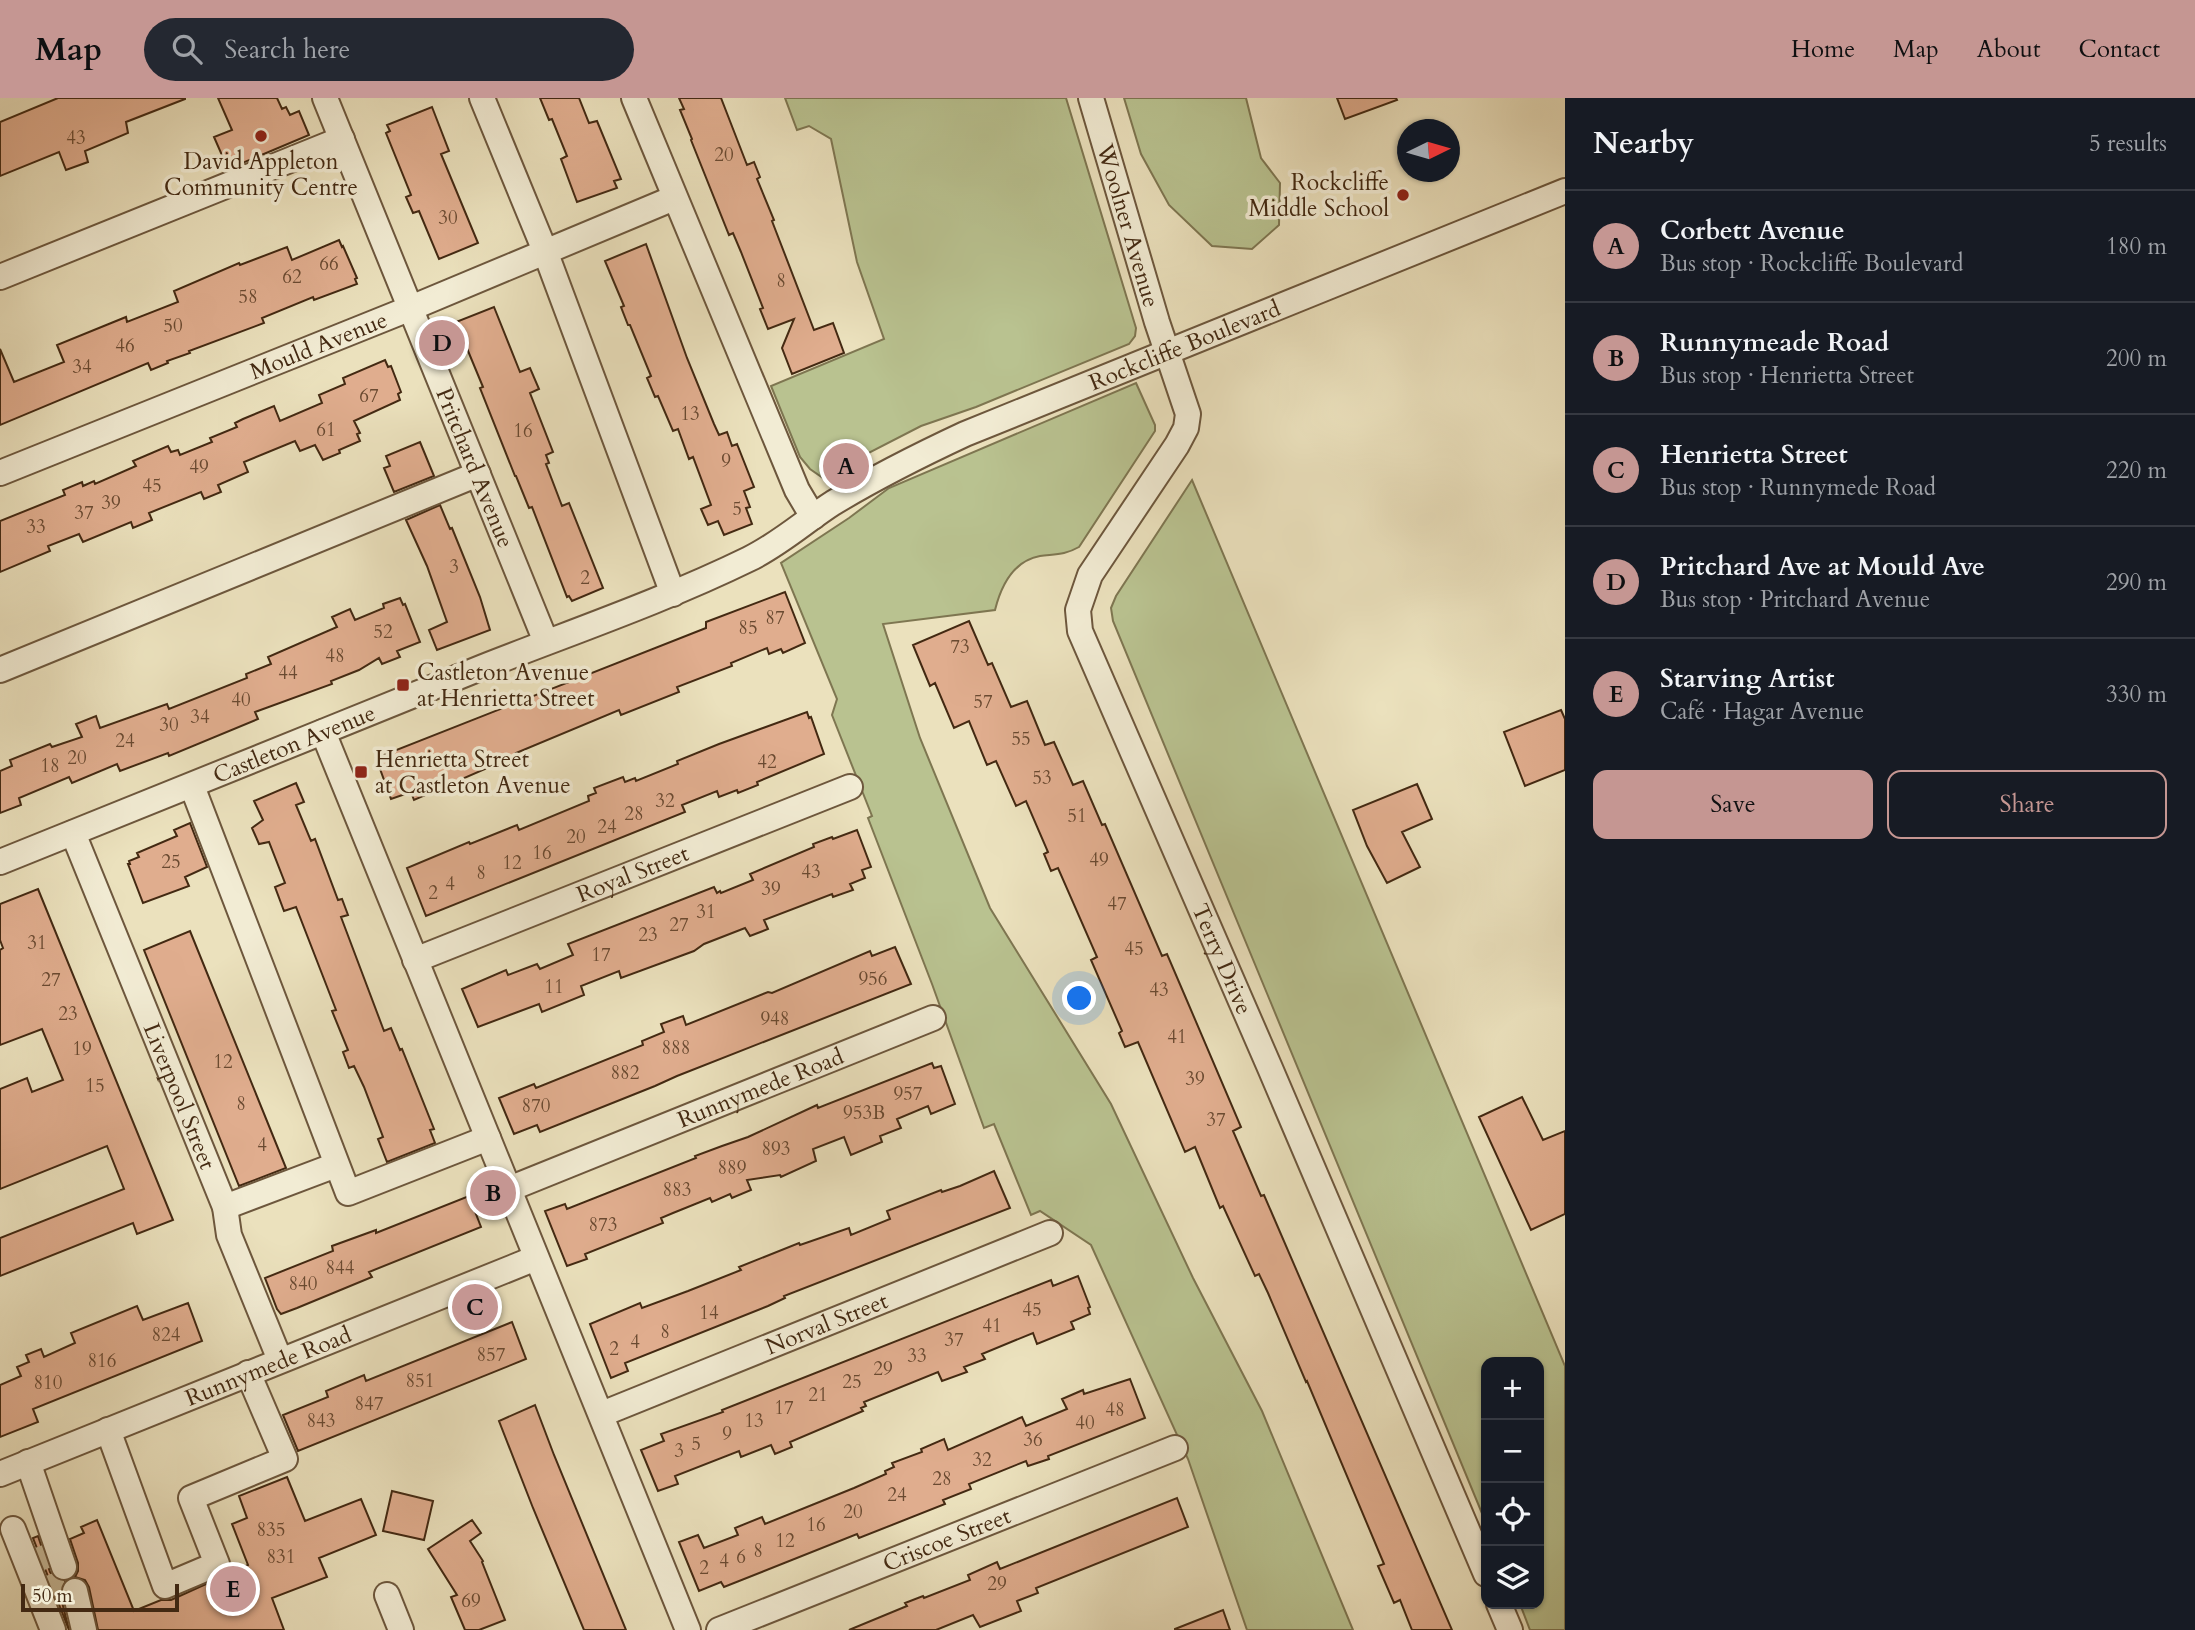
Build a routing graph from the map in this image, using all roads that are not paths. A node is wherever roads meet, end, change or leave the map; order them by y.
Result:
1 (325, 98) edge
2 (482, 98) edge
3 (634, 98) edge
4 (1091, 98) edge
5 (342, 139) junction
6 (1565, 191) edge
7 (674, 198) junction
8 (545, 251) junction
9 (0, 277) edge
10 (411, 308) junction
11 (1167, 353) junction
12 (0, 473) edge
13 (478, 474) junction
14 (813, 517) junction
15 (673, 594) junction
16 (546, 642) junction
17 (0, 670) edge
18 (323, 732) junction
19 (192, 786) junction
20 (850, 787) dead end
21 (73, 833) junction
22 (0, 862) edge
23 (415, 960) junction
24 (933, 1018) dead end
25 (488, 1138) junction
26 (336, 1165) junction
27 (509, 1189) junction
28 (226, 1207) junction
29 (1050, 1233) dead end
30 (536, 1258) junction
31 (280, 1360) junction
32 (248, 1373) junction
33 (602, 1414) junction
34 (108, 1430) junction
35 (1175, 1448) dead end
36 (28, 1462) junction
37 (0, 1474) edge
38 (45, 1514) junction
39 (6, 1532) edge
40 (45, 1560) junction
41 (1481, 1562) edge
42 (387, 1595) dead end
43 (1501, 1609) edge
44 (66, 1617) edge
45 (401, 1630) edge
46 (688, 1630) edge
47 (719, 1630) edge
48 (1510, 1630) edge

1 - 5 street, Pritchard Avenue
2 - 8 street
3 - 7 street
4 - 11 street, Woolner Avenue
5 - 9 street
5 - 10 street, Pritchard Avenue
6 - 11 street, Rockcliffe Boulevard
7 - 8 street, Mould Avenue
7 - 14 street
8 - 10 street, Mould Avenue
8 - 15 street
10 - 12 street, Mould Avenue
10 - 13 street, Pritchard Avenue
11 - 14 street, Rockcliffe Boulevard
11 - 41 street, Terry Drive
13 - 16 street, Pritchard Avenue
13 - 17 street
14 - 15 street, Castleton Avenue
15 - 16 street, Castleton Avenue
16 - 18 street, Castleton Avenue
18 - 19 street, Castleton Avenue
18 - 23 street
19 - 21 street, Castleton Avenue
19 - 26 street
20 - 23 street, Royal Street
21 - 22 street, Castleton Avenue
21 - 28 street, Liverpool Street
23 - 25 street
24 - 27 street, Runnymede Road
25 - 26 street
25 - 27 street
26 - 28 street
27 - 30 street
28 - 31 street, Liverpool Street
29 - 33 street, Norval Street
30 - 31 street, Runnymede Road
30 - 33 street
31 - 32 street, Runnymede Road
32 - 34 street, Runnymede Road
32 - 34 street
33 - 46 street
34 - 36 street, Runnymede Road
35 - 47 street, Criscoe Street
36 - 37 street, Runnymede Road
36 - 38 street
38 - 39 street
38 - 40 street
39 - 40 street
40 - 44 street
42 - 45 street
43 - 48 street

